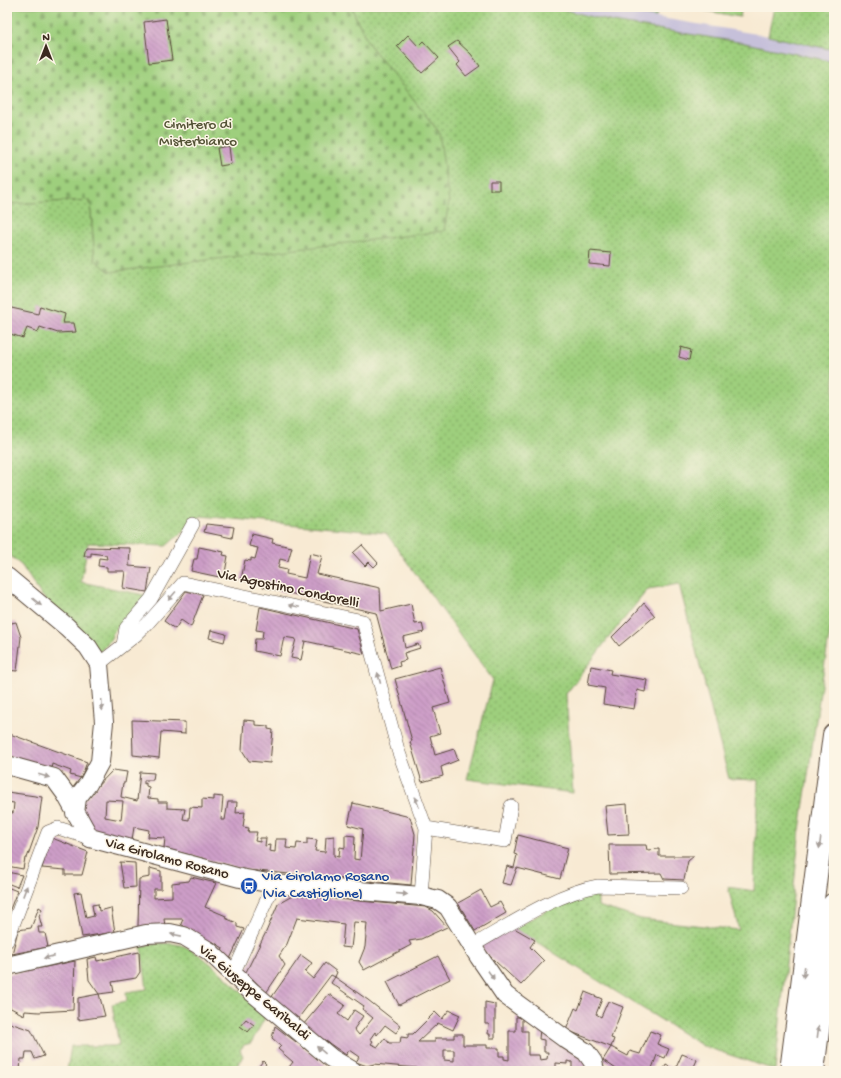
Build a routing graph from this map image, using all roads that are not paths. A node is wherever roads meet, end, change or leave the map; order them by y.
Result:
1 (193, 524) dead end
2 (7, 577) edge
3 (123, 645) junction
4 (99, 664) junction
5 (834, 735) edge
6 (7, 765) edge
7 (511, 806) dead end
8 (75, 813) junction
9 (426, 828) junction
10 (90, 838) junction
11 (274, 884) junction
12 (681, 888) dead end
13 (421, 896) junction
14 (834, 904) edge
15 (7, 941) edge
16 (472, 946) junction
17 (7, 966) edge
18 (233, 974) junction
19 (353, 1071) edge
20 (596, 1071) edge
21 (791, 1071) edge
22 (813, 1071) edge

1 - 3 street
2 -> 4 main road
3 - 4 street, Via Agostino Condorelli
9 -> 3 street, Via Agostino Condorelli
4 -> 8 main road
5 -> 21 highway
6 -> 8 main road, Via Girolamo Rosano
7 - 9 street
8 - 10 main road, Via Girolamo Rosano
9 - 13 street, Via Agostino Condorelli
10 - 11 main road, Via Girolamo Rosano
15 -> 10 street, Via Girolamo Rosano
11 -> 13 main road, Via Girolamo Rosano
11 - 18 street
12 - 16 street
13 - 16 main road, Via Girolamo Rosano
22 -> 14 highway
16 -> 20 main road, Via Girolamo Rosano
18 -> 17 main road, Via Giuseppe Garibaldi
19 -> 18 main road, Via Giuseppe Garibaldi

